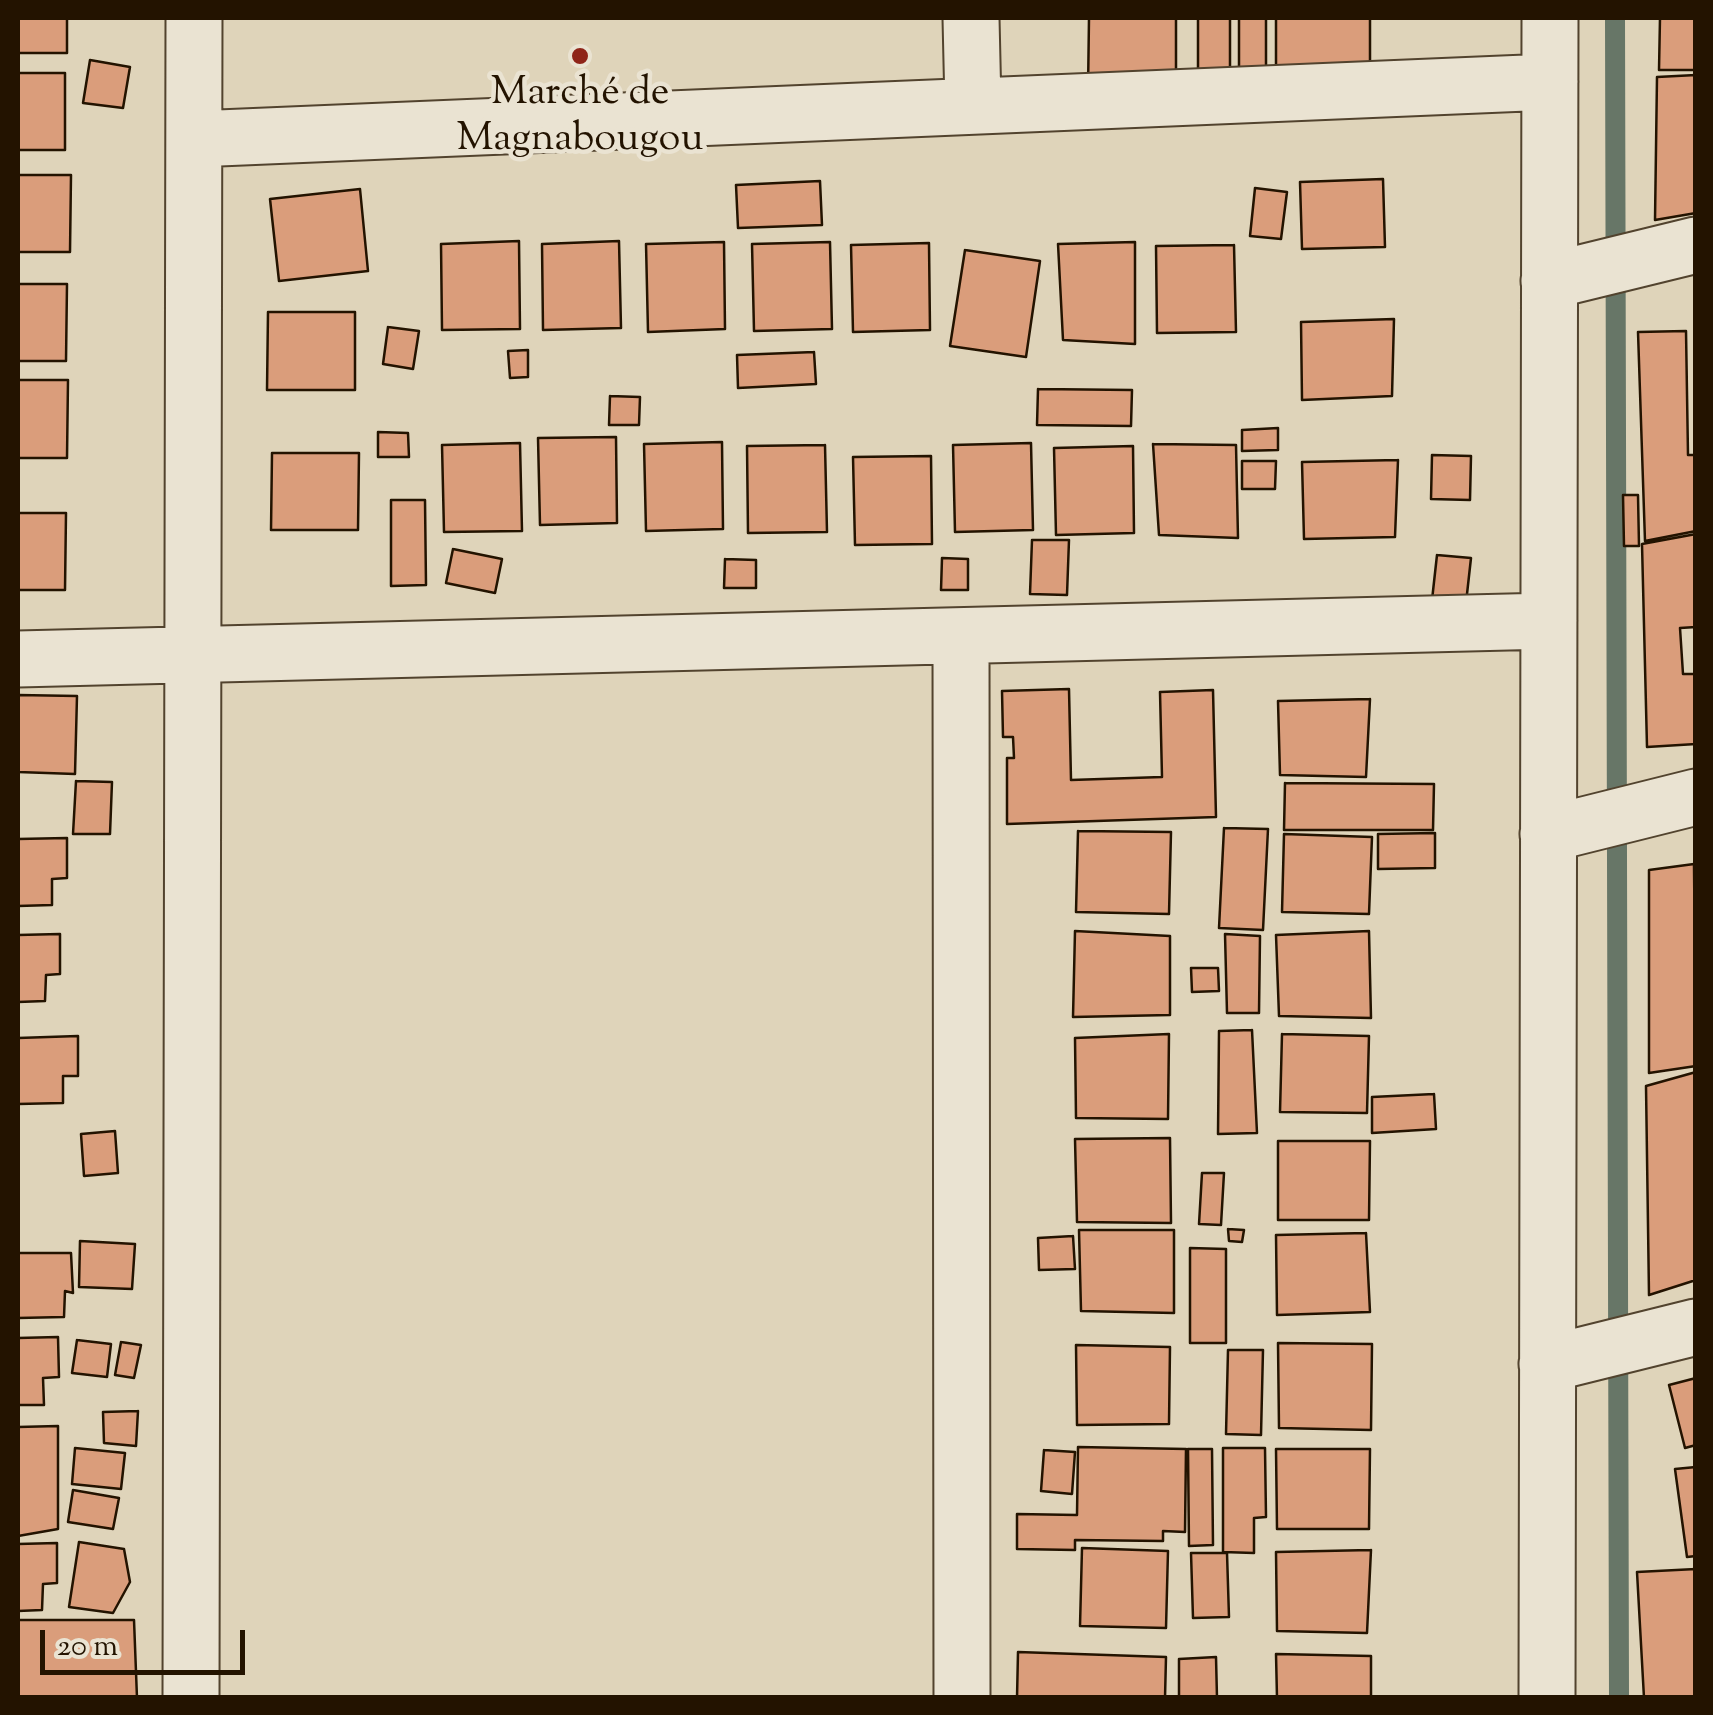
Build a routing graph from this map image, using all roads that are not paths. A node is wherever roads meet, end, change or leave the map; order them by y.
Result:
1 (194, 18) edge
2 (971, 18) edge
3 (1550, 18) edge
4 (1550, 82) junction
5 (973, 106) junction
6 (195, 139) junction
7 (1696, 245) edge
8 (1549, 281) junction
9 (1548, 621) junction
10 (961, 636) junction
11 (192, 655) junction
12 (18, 659) edge
13 (1696, 796) edge
14 (1548, 834) junction
15 (1696, 1327) edge
16 (1548, 1364) junction
17 (191, 1698) edge
18 (962, 1698) edge
19 (1546, 1698) edge

1 - 6 street
2 - 5 street
3 - 4 street
4 - 5 street
4 - 8 street
5 - 6 street
6 - 11 street
7 - 8 street
8 - 9 street
9 - 10 street
9 - 14 street
10 - 11 street
10 - 18 street
11 - 12 street
11 - 17 street
13 - 14 street
14 - 16 street
15 - 16 street
16 - 19 street

